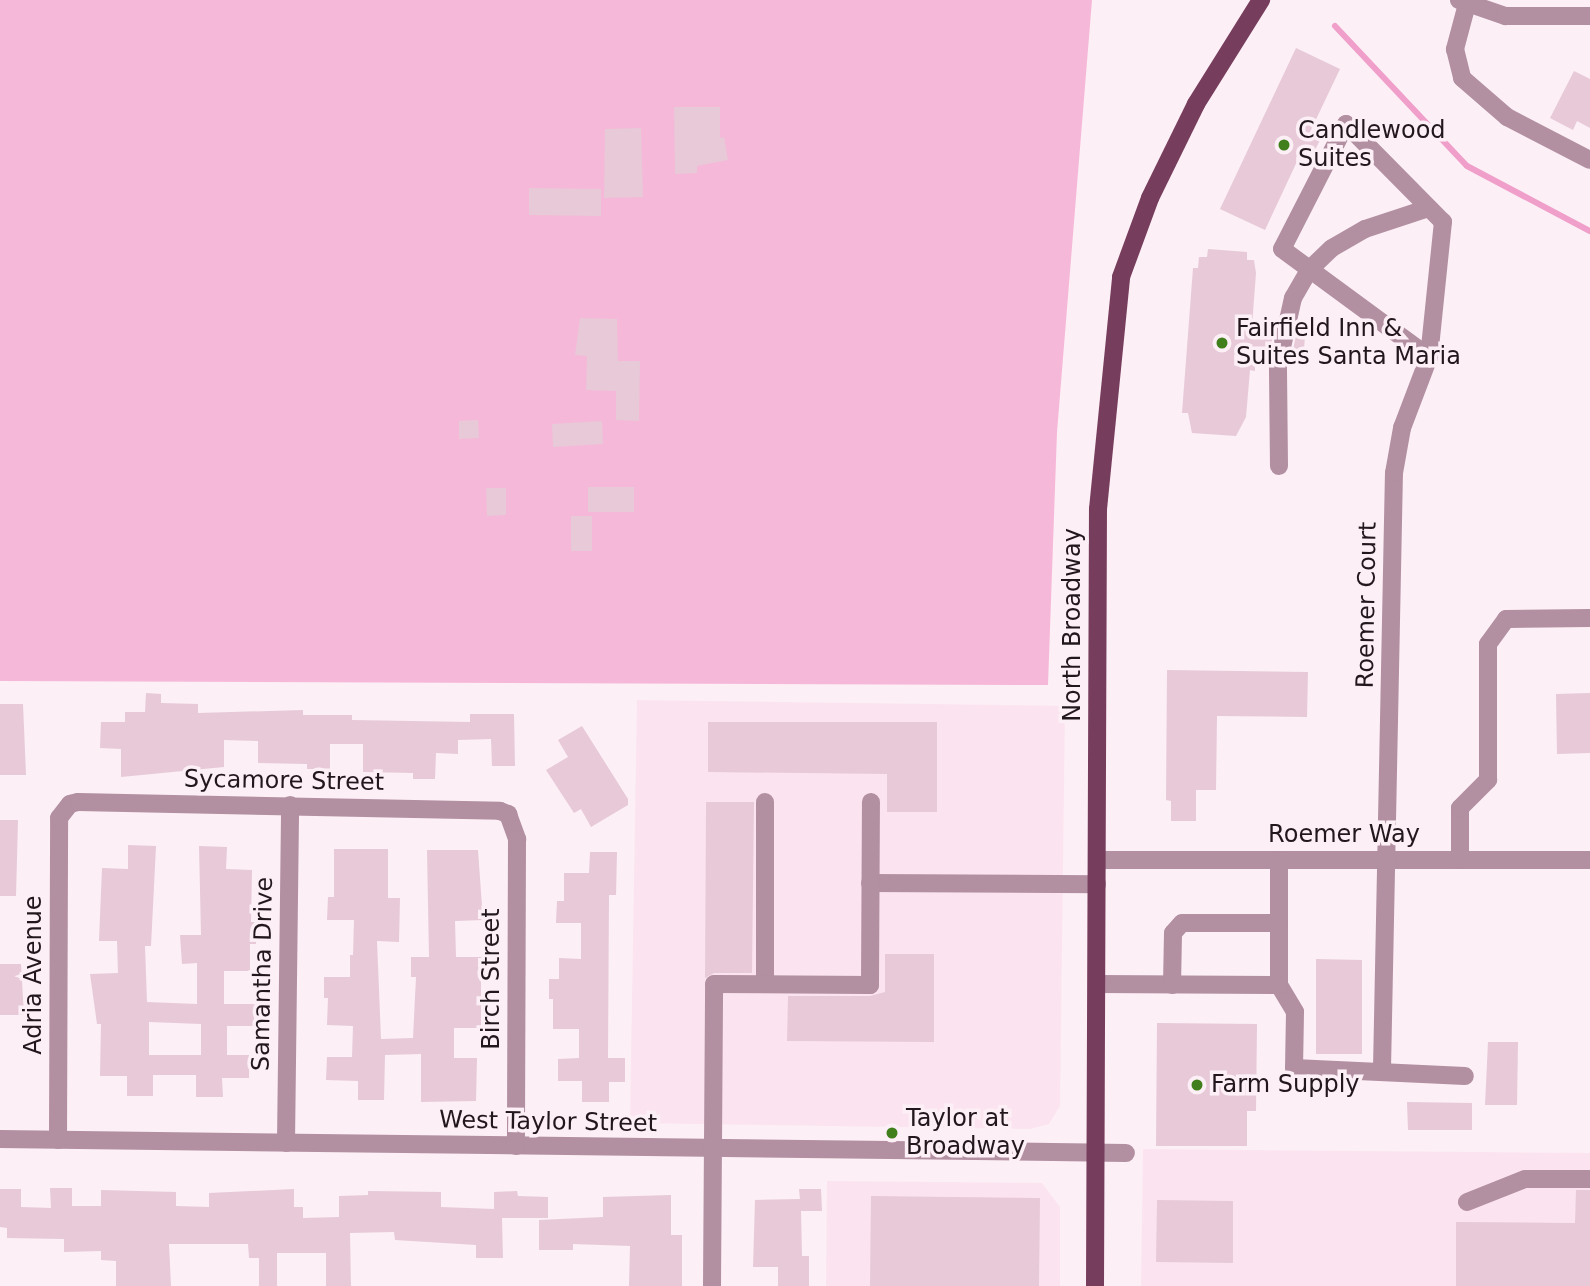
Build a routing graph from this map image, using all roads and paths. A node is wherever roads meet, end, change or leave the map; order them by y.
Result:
1 (1261, 0) edge
2 (1463, 2) edge
3 (1590, 16) edge
4 (1590, 160) edge
5 (1429, 208) junction
6 (1310, 270) junction
7 (1429, 357) junction
8 (1279, 466) dead end
9 (1590, 618) edge
10 (765, 803) dead end
11 (871, 803) dead end
12 (290, 805) junction
13 (62, 811) joint
14 (508, 814) joint
15 (1386, 859) junction
16 (1097, 860) junction
17 (1279, 860) junction
18 (1460, 860) junction
19 (1590, 860) edge
20 (870, 883) junction
21 (1097, 884) junction
22 (1279, 923) junction
23 (765, 984) junction
24 (1097, 984) junction
25 (1172, 985) junction
26 (1279, 985) junction
27 (1382, 1069) junction
28 (1465, 1076) dead end
29 (0, 1139) edge
30 (58, 1140) junction
31 (285, 1143) junction
32 (516, 1146) junction
33 (713, 1149) junction
34 (1096, 1152) junction
35 (1126, 1153) dead end
36 (1590, 1179) edge
37 (1467, 1202) dead end
38 (712, 1286) edge
39 (1095, 1286) edge

1 - 16 main road, North Broadway
2 - 3 street
2 - 4 street
5 - 6 street
5 - 6 street
5 - 7 street, Roemer Court
6 - 7 street
6 - 8 street
7 - 15 street, Roemer Court
9 - 18 street
10 - 23 street
11 - 20 street
12 - 13 street, Sycamore Street
12 - 14 street, Sycamore Street
12 - 31 street, Samantha Drive
13 - 30 street, Adria Avenue
14 - 32 street, Birch Street
15 - 17 street, Roemer Way
15 - 18 street, Roemer Way
15 - 27 street, Roemer Court
16 - 17 street, Roemer Way
16 - 21 main road, North Broadway
17 - 22 street
18 - 19 street, Roemer Way
20 - 21 street
20 - 23 street
21 - 24 main road, North Broadway
22 - 25 street
22 - 26 street
23 - 33 street
24 - 25 street
24 - 34 main road, North Broadway
25 - 26 street
26 - 27 street
27 - 28 street
29 - 30 street, West Taylor Street
30 - 31 street, West Taylor Street
31 - 32 street, West Taylor Street
32 - 33 street, West Taylor Street
33 - 34 street, West Taylor Street
33 - 38 street
34 - 35 street, West Taylor Street
34 - 39 main road, North Broadway
36 - 37 street

